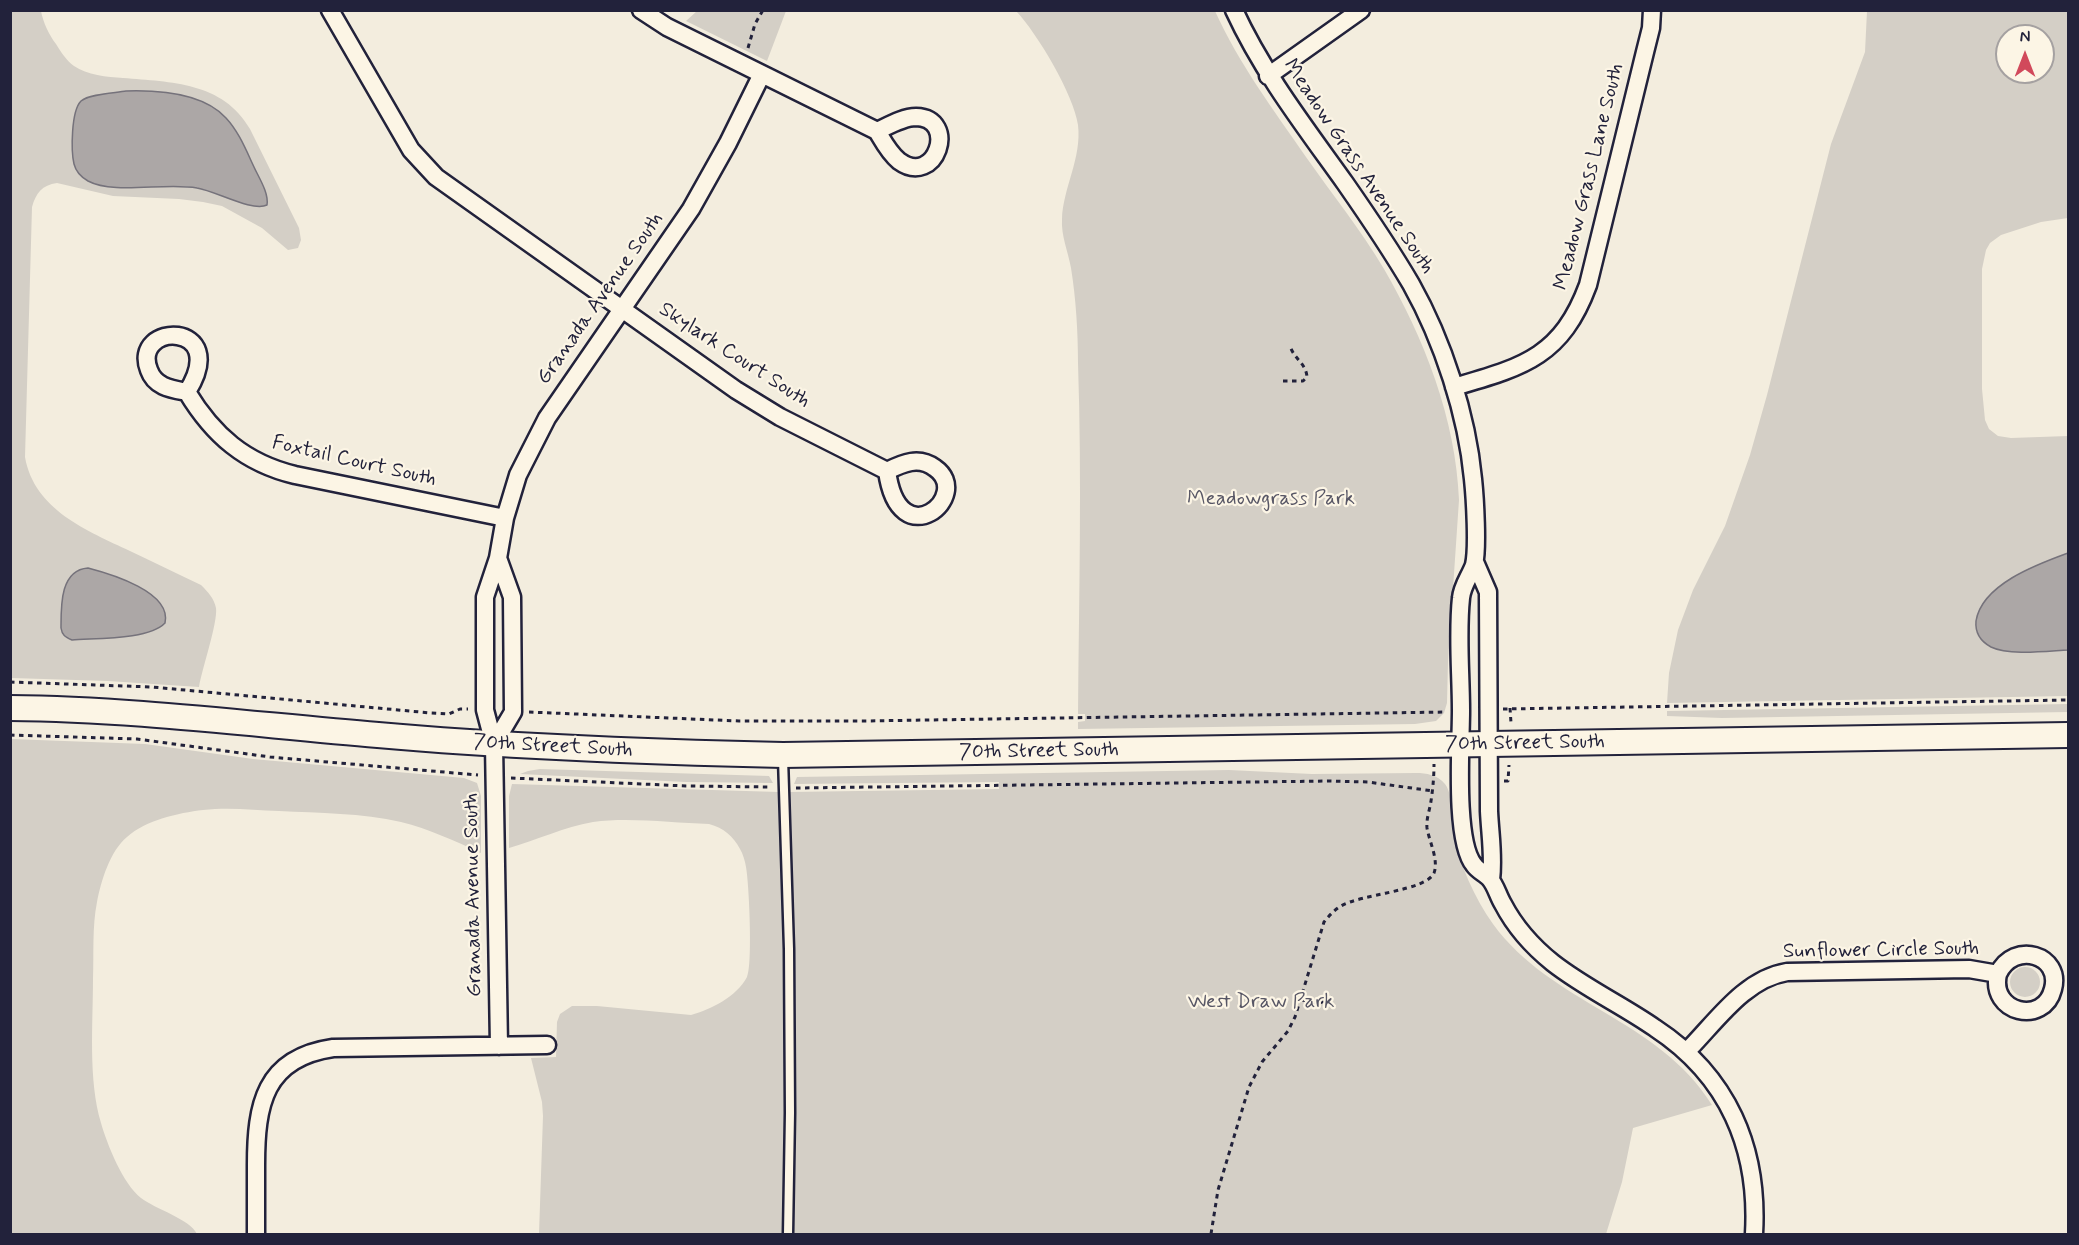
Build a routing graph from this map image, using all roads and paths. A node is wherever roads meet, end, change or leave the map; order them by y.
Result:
1 (330, 10) edge
2 (641, 10) edge
3 (763, 10) edge
4 (1234, 10) edge
5 (1360, 10) edge
6 (1652, 10) edge
7 (748, 48) dead end
8 (762, 74) junction
9 (1268, 76) junction
10 (876, 131) dead end
11 (622, 310) junction
12 (1290, 346) dead end
13 (1283, 381) dead end
14 (1454, 387) junction
15 (187, 392) dead end
16 (887, 471) dead end
17 (505, 518) junction
18 (498, 558) junction
19 (1474, 562) junction
20 (10, 682) edge
21 (2068, 700) edge
22 (10, 708) edge
23 (1510, 708) dead end
24 (460, 709) dead end
25 (539, 713) dead end
26 (1437, 713) dead end
27 (10, 735) edge
28 (2068, 735) edge
29 (494, 744) junction
30 (1490, 744) junction
31 (1460, 745) junction
32 (783, 755) junction
33 (464, 774) dead end
34 (522, 779) dead end
35 (1433, 780) dead end
36 (784, 788) junction
37 (1432, 791) junction
38 (1491, 880) junction
39 (1998, 974) dead end
40 (1332, 997) dead end
41 (1302, 1000) junction
42 (547, 1045) dead end
43 (499, 1046) junction
44 (1687, 1051) junction
45 (256, 1234) edge
46 (788, 1234) edge
47 (1211, 1234) edge
48 (1754, 1234) edge

1 - 11 street, Skylark Court South
2 - 8 street
3 - 7 path
4 - 9 street, Meadow Grass Avenue South
5 - 9 street
6 - 14 street, Meadow Grass Lane South
8 - 10 street
8 - 11 street, Granada Avenue South
9 - 14 street, Meadow Grass Avenue South
11 - 16 street, Skylark Court South
11 - 17 street, Granada Avenue South
12 - 13 path
14 - 19 street, Meadow Grass Avenue South
15 - 17 street, Foxtail Court South
17 - 18 street, Granada Avenue South
18 - 29 street, Granada Avenue South
18 - 29 street, Granada Avenue South
19 - 30 street, Meadow Grass Avenue South
19 - 31 street, Meadow Grass Avenue South
20 - 24 path
21 - 23 path
22 - 29 main road, 70th Street South
25 - 26 path
27 - 33 path
28 - 30 main road, 70th Street South
29 - 32 main road, 70th Street South
29 - 43 street, Granada Avenue South
30 - 31 main road, 70th Street South
30 - 38 street, Meadow Grass Avenue South
31 - 32 main road, 70th Street South
31 - 38 street, Meadow Grass Avenue South
32 - 36 lane
34 - 36 path
35 - 37 path
36 - 37 path
36 - 46 lane
37 - 41 path
38 - 44 street, Meadow Grass Avenue South
39 - 44 street, Sunflower Circle South
40 - 41 path
41 - 47 path
42 - 43 street
43 - 45 street
44 - 48 street, Meadow Grass Avenue South

